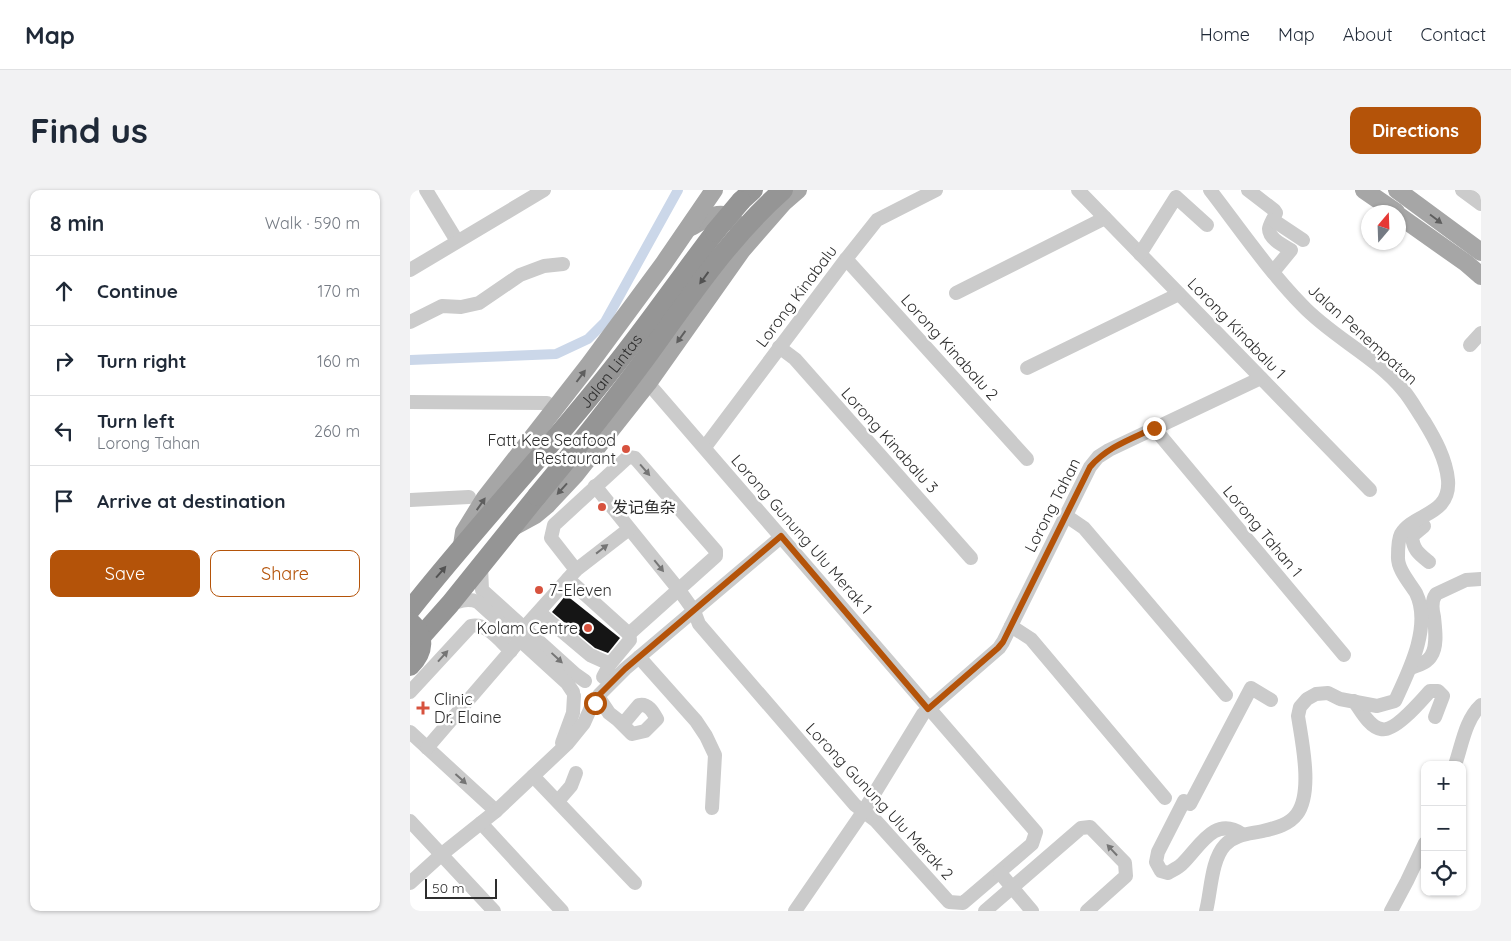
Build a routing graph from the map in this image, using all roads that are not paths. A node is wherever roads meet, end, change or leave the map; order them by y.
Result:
1 (426, 190) edge
2 (544, 190) edge
3 (714, 190) edge
4 (753, 190) edge
5 (783, 190) edge
6 (798, 190) edge
7 (936, 190) edge
8 (1078, 190) edge
9 (1210, 190) edge
10 (1248, 190) edge
11 (1364, 190) edge
12 (1397, 190) edge
13 (1462, 190) edge
14 (529, 194) edge
15 (1481, 204) edge
16 (1385, 205) edge
17 (1105, 218) junction
18 (1273, 220) junction
19 (1406, 220) edge
20 (1207, 226) dead end
21 (686, 230) junction
22 (1303, 240) dead end
23 (457, 241) junction
24 (1481, 252) edge
25 (1140, 254) junction
26 (846, 259) junction
27 (563, 264) dead end
28 (410, 270) edge
29 (1273, 272) junction
30 (727, 273) junction
31 (1481, 276) edge
32 (956, 293) dead end
33 (1179, 294) junction
34 (410, 322) edge
35 (1481, 333) edge
36 (1470, 345) dead end
37 (779, 348) junction
38 (1027, 368) dead end
39 (1261, 378) junction
40 (648, 383) junction
41 (410, 402) edge
42 (547, 403) dead end
43 (1154, 428) junction
44 (705, 447) junction
45 (1027, 460) dead end
46 (595, 486) junction
47 (1370, 490) dead end
48 (469, 497) dead end
49 (410, 500) edge
50 (1437, 508) junction
51 (1066, 515) junction
52 (511, 528) junction
53 (629, 528) junction
54 (781, 536) junction
55 (462, 548) junction
56 (971, 558) dead end
57 (1429, 562) dead end
58 (481, 566) junction
59 (572, 574) junction
60 (1481, 579) edge
61 (679, 590) junction
62 (417, 596) edge
63 (450, 604) junction
64 (410, 610) edge
65 (694, 611) junction
66 (538, 612) junction
67 (410, 622) edge
68 (1011, 626) junction
69 (522, 634) junction
70 (629, 634) junction
71 (410, 648) edge
72 (511, 651) junction
73 (1344, 655) dead end
74 (639, 657) junction
75 (410, 666) edge
76 (1411, 668) junction
77 (625, 669) junction
78 (598, 676) junction
79 (410, 692) edge
80 (574, 694) junction
81 (1226, 695) dead end
82 (597, 699) junction
83 (1271, 700) dead end
84 (1354, 701) junction
85 (1481, 705) edge
86 (928, 709) junction
87 (1435, 717) dead end
88 (623, 724) dead end
89 (410, 732) edge
90 (427, 748) junction
91 (559, 751) junction
92 (1456, 761) edge
93 (576, 773) dead end
94 (533, 776) junction
95 (1195, 779) dead end
96 (1165, 798) dead end
97 (558, 801) junction
98 (1184, 801) junction
99 (712, 808) dead end
100 (496, 811) junction
101 (863, 812) junction
102 (410, 821) edge
103 (481, 823) junction
104 (1036, 832) joint
105 (1242, 834) junction
106 (1421, 851) edge
107 (442, 854) junction
108 (1000, 873) junction
109 (635, 883) dead end
110 (410, 884) edge
111 (1012, 888) junction
112 (494, 911) edge
113 (562, 911) edge
114 (794, 911) edge
115 (985, 911) edge
116 (1032, 911) edge
117 (1087, 911) edge
118 (1206, 911) edge
119 (1391, 911) edge

1 - 23 street
2 - 14 street
3 - 21 main road, Jalan Lintas
4 - 55 highway, Jalan Lintas, bridge
5 -> 52 highway, Jalan Lintas, bridge
6 - 30 main road, Jalan Lintas
7 - 26 street, Lorong Kinabalu
8 - 17 street, Lorong Kinabalu 1
9 - 29 street, Jalan Penempatan
10 - 18 street
11 - 16 main road
12 -> 24 main road
13 - 15 street
14 - 23 street
17 - 25 street, Lorong Kinabalu 1
17 - 32 street
18 - 22 street
18 - 29 street
19 - 31 main road
20 - 25 street
21 - 30 main road
55 -> 21 main road, Jalan Lintas
23 - 28 street
25 - 33 street, Lorong Kinabalu 1
26 - 37 street, Lorong Kinabalu
26 - 45 street, Lorong Kinabalu 2
27 - 34 street
29 - 50 street, Jalan Penempatan
30 -> 40 main road, Jalan Lintas
33 - 38 street
33 - 39 street, Lorong Kinabalu 1
35 - 36 street
37 - 44 street, Lorong Kinabalu
37 - 56 street, Lorong Kinabalu 3
39 - 43 street, Lorong Tahan
39 - 47 street, Lorong Kinabalu 1
40 - 44 street, Lorong Gunung Ulu Merak 1
40 -> 52 main road, Jalan Lintas
41 - 42 street
43 - 51 street, Lorong Tahan
43 - 73 street, Lorong Tahan 1
44 - 54 street, Lorong Gunung Ulu Merak 1
46 - 53 street, Lorong Gunung Ulu Merak 2
46 - 59 street
46 -> 61 street
48 - 49 street
50 - 57 street, Jalan Penempatan
50 - 76 street
51 - 68 street, Lorong Tahan
51 - 81 street
52 - 58 highway, Jalan Lintas
59 -> 53 street
53 -> 61 street, Lorong Gunung Ulu Merak 2
54 - 65 street
54 - 86 street, Lorong Gunung Ulu Merak 1
62 -> 55 highway, Jalan Lintas
58 - 63 highway, Jalan Lintas
58 - 69 street
59 - 66 street
59 - 70 street
60 - 76 street
61 - 65 street, Lorong Gunung Ulu Merak 2
61 - 70 street
62 - 64 highway, Jalan Lintas
63 - 69 street
63 - 71 highway, Jalan Lintas
65 - 74 street
65 - 101 street, Lorong Gunung Ulu Merak 2
66 - 69 street
66 - 78 street
67 - 75 highway, bridge
68 - 86 street, Lorong Tahan
68 - 96 street
69 - 72 street
69 -> 78 street
69 - 80 street
70 - 78 street
79 -> 72 street
72 - 90 street
74 - 77 street
74 - 99 street
76 - 84 street
77 - 78 street
77 - 82 street
78 - 80 street
78 - 82 street
80 - 82 street
80 - 91 street
82 - 88 street
82 - 91 street
83 - 98 street
84 - 87 street
84 - 105 street
85 - 92 street
86 - 101 street, Lorong Tahan
86 - 104 street, Lorong Gunung Ulu Merak 1
89 - 90 street
90 -> 100 street
91 - 94 street
93 - 97 street
94 - 97 street
94 - 100 street
95 - 98 street
97 - 109 street
98 - 105 street
100 - 103 street
101 - 108 street, Lorong Gunung Ulu Merak 2
101 - 114 street, Lorong Tahan
102 - 107 street
103 - 107 street
103 - 113 street
104 - 108 street, Lorong Gunung Ulu Merak 2
105 - 118 street
106 - 119 street
107 - 110 street
107 - 112 street
108 - 111 street
111 - 115 street
111 - 116 street
117 -> 111 street

